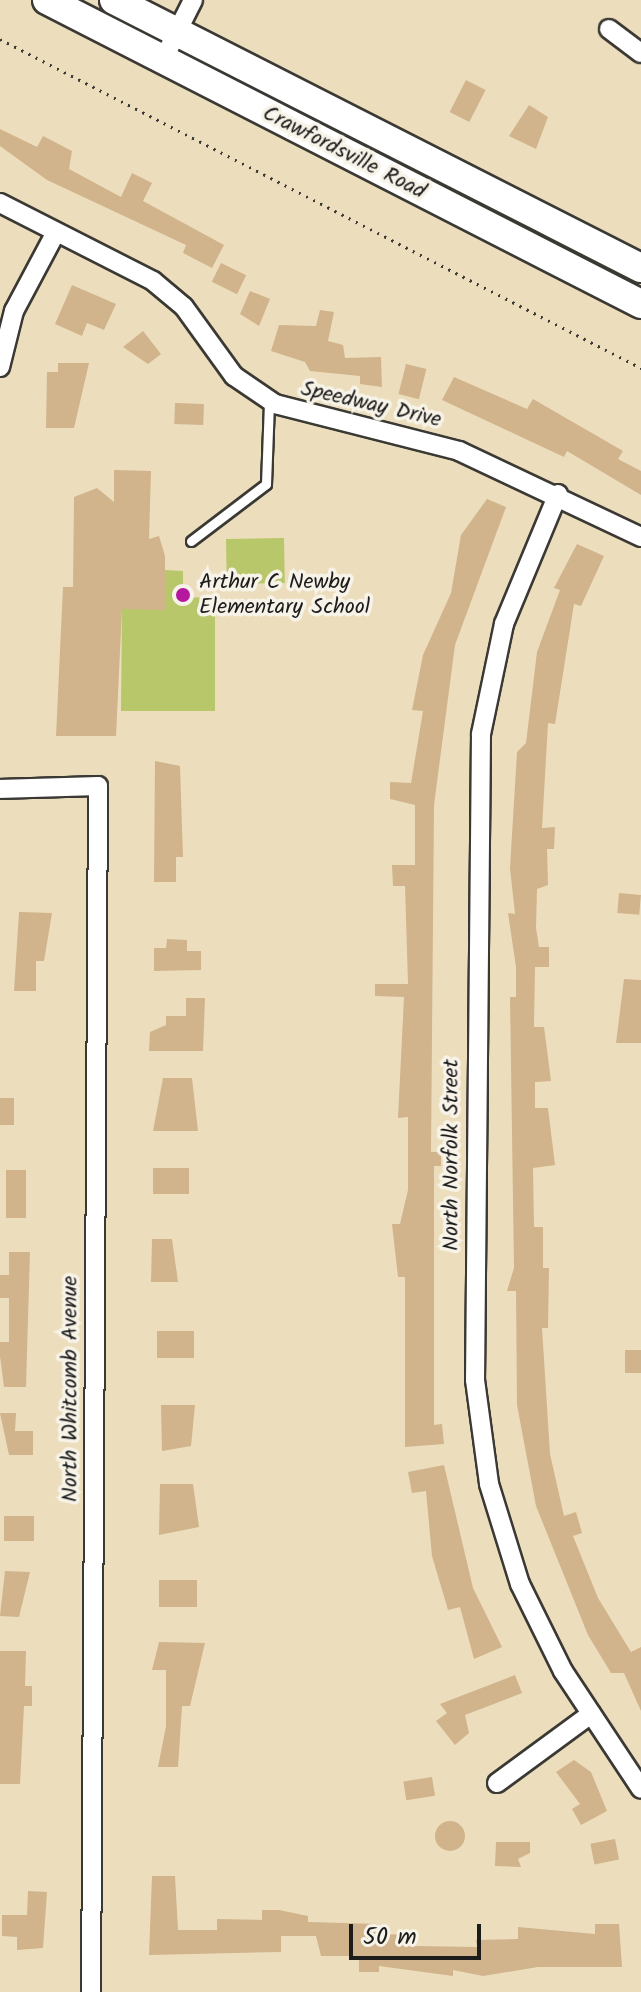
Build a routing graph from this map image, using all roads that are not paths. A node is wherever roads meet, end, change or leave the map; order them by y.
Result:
1 (47, 0) edge
2 (114, 0) edge
3 (193, 0) edge
4 (609, 29) dead end
5 (177, 32) junction
6 (641, 53) edge
7 (163, 60) junction
8 (0, 203) edge
9 (56, 232) junction
10 (641, 268) edge
11 (641, 304) edge
12 (0, 367) edge
13 (269, 402) junction
14 (558, 494) junction
15 (641, 537) edge
16 (191, 541) dead end
17 (0, 789) edge
18 (591, 1714) junction
19 (497, 1783) dead end
20 (641, 1789) edge
21 (91, 1992) edge

1 - 7 main road, Crawfordsville Road
2 - 5 main road, Crawfordsville Road
3 - 5 street
4 - 6 street
5 - 7 street
5 - 10 main road, Crawfordsville Road
7 - 11 main road, Crawfordsville Road
8 - 9 street, Speedway Drive
9 - 12 street
9 - 13 street, Speedway Drive
13 - 14 street, Speedway Drive
13 - 16 lane
14 - 15 street, Speedway Drive
14 - 18 street, North Norfolk Street
17 - 21 street, North Whitcomb Avenue
18 - 19 street
18 - 20 street, North Norfolk Street

